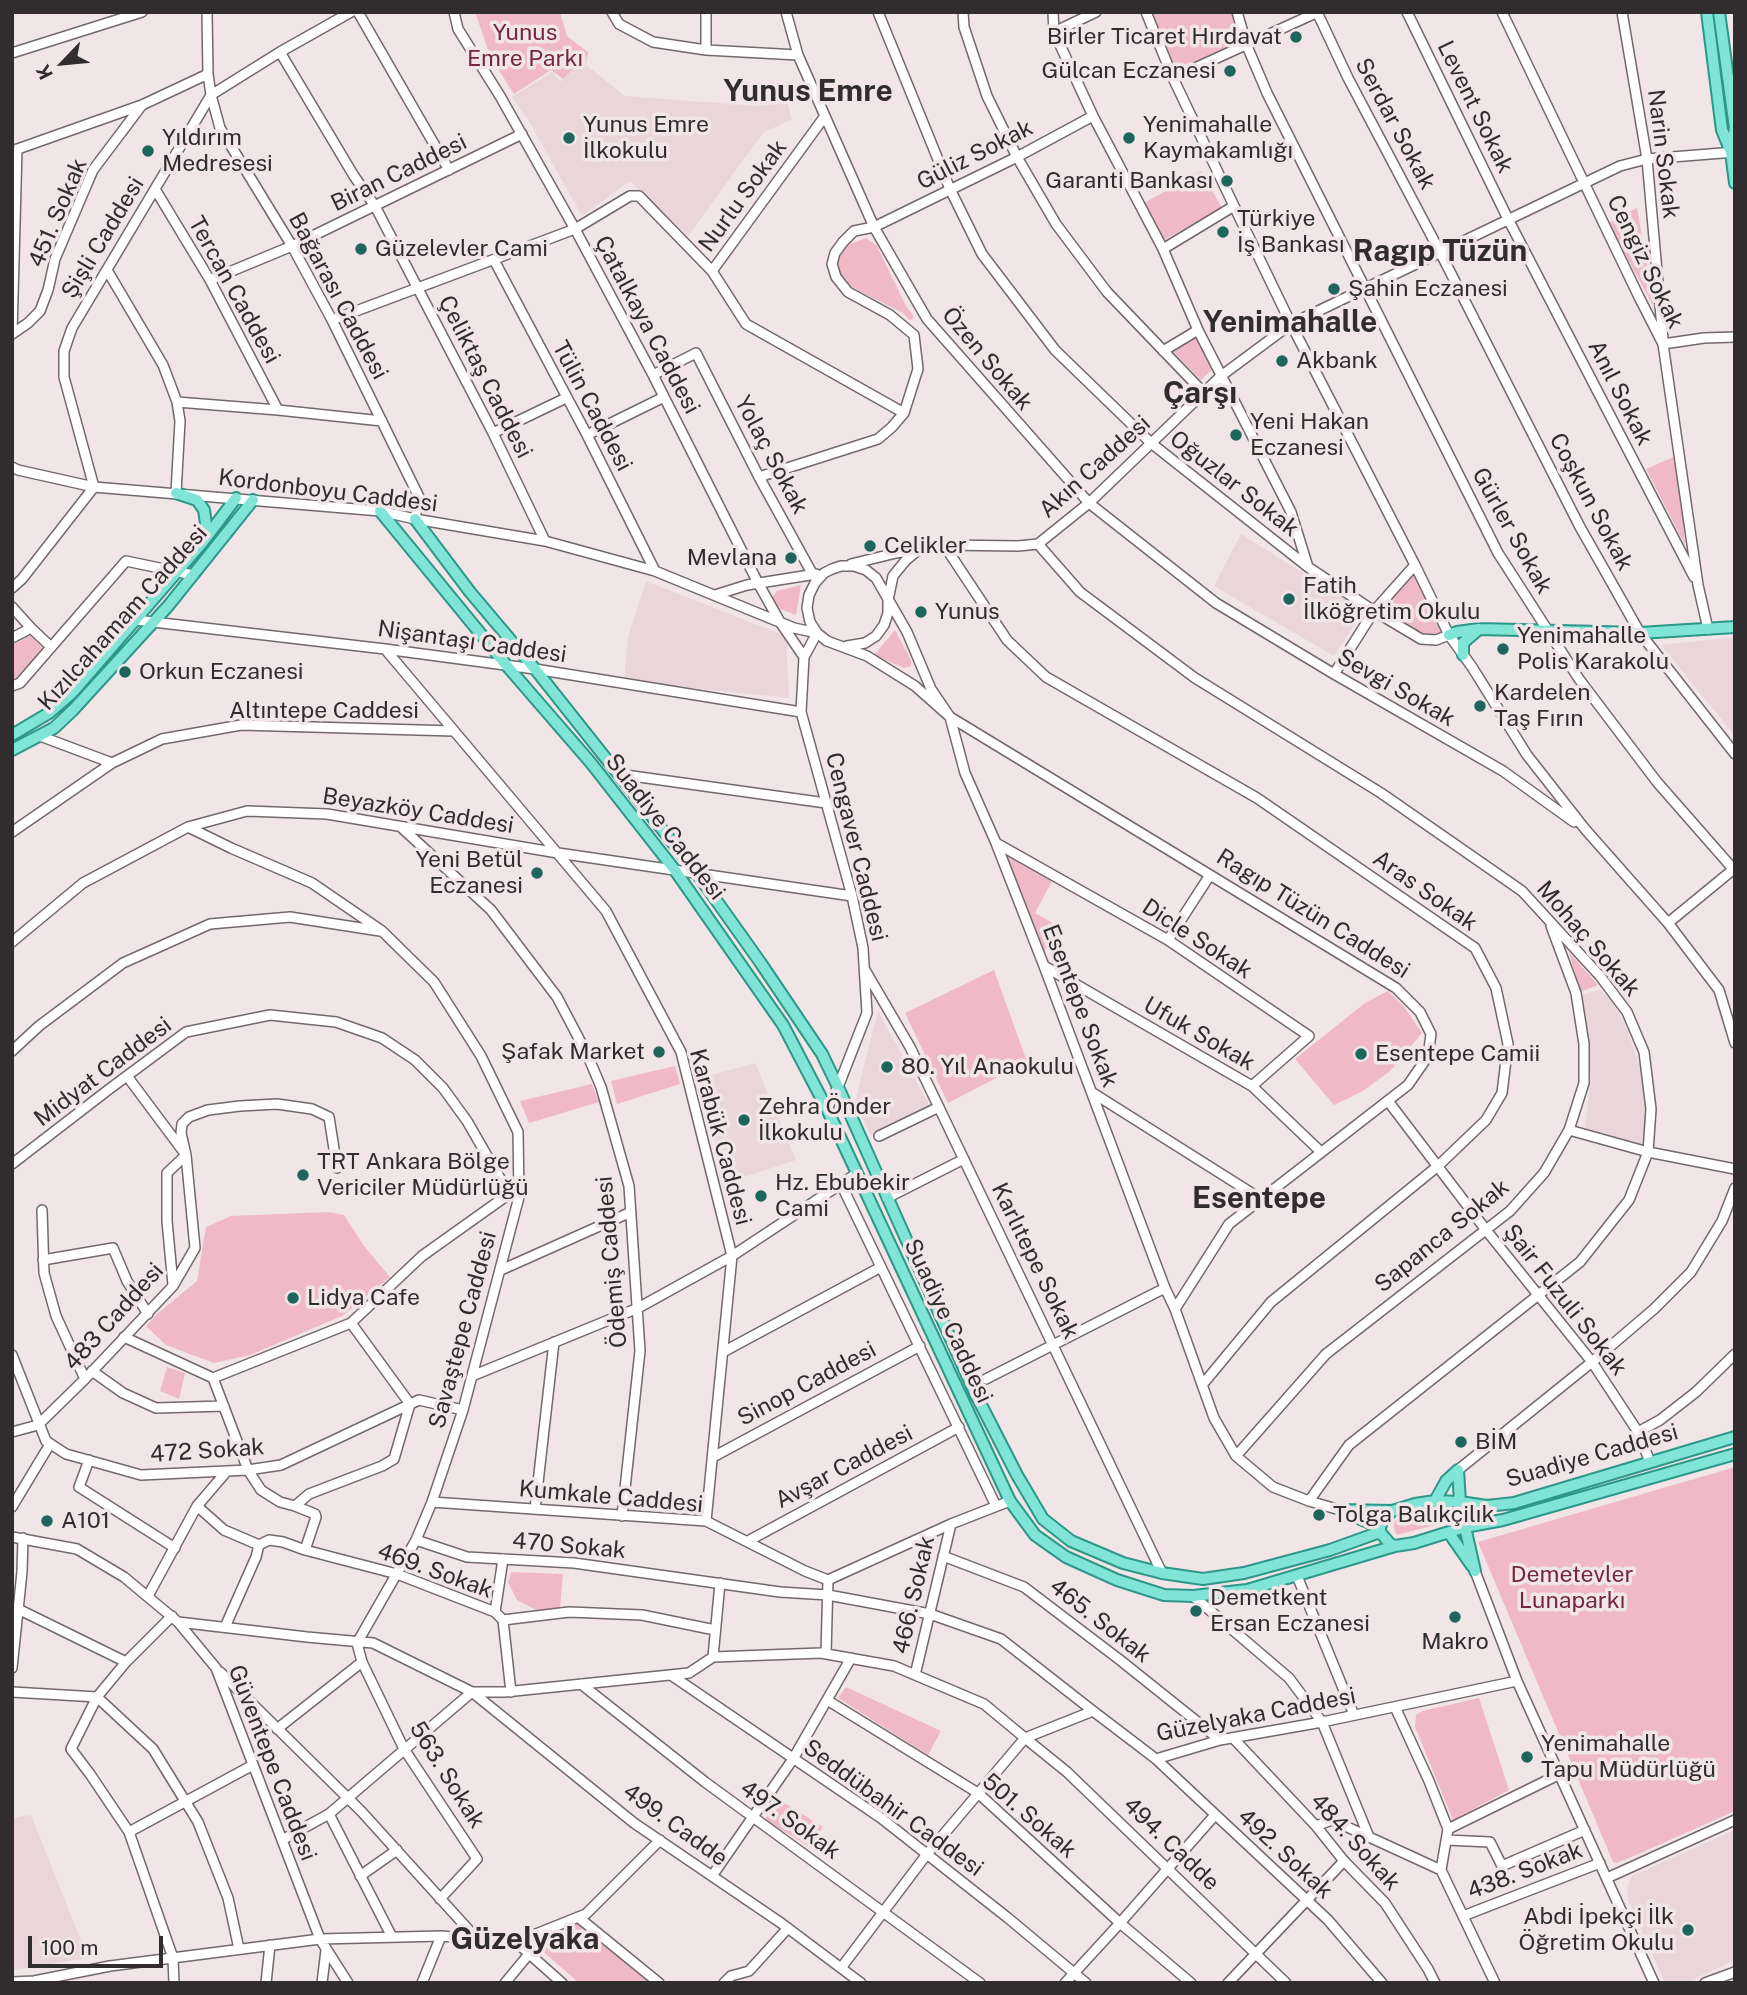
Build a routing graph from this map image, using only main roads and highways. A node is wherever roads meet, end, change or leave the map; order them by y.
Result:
1 (1707, 12) edge
2 (1719, 12) edge
3 (1733, 152) edge
4 (1735, 183) edge
5 (176, 492) road end
6 (236, 498) road end
7 (253, 500) road end
8 (380, 511) road end
9 (415, 519) road end
10 (202, 543) junction
11 (1735, 627) edge
12 (1479, 629) junction
13 (1449, 635) road end
14 (1463, 654) road end
15 (17, 732) edge
16 (40, 736) junction
17 (12, 750) edge
18 (1735, 1437) edge
19 (1735, 1454) edge
20 (1435, 1501) junction
21 (1460, 1502) junction
22 (1392, 1511) junction
23 (1465, 1527) junction
24 (1380, 1529) junction
25 (1449, 1533) junction
26 (1395, 1546) junction

1 - 3 main road
2 - 3 main road
3 - 4 main road
5 - 10 main road
6 - 10 main road, Kızılcahamam Caddesi
7 - 16 main road, Kızılcahamam Caddesi
8 - 26 main road, Suadiye Caddesi
9 - 24 main road, Suadiye Caddesi
10 - 15 main road, Kızılcahamam Caddesi
11 - 12 main road
12 - 13 main road
12 - 14 main road
15 - 16 main road
16 - 17 main road, Kızılcahamam Caddesi
18 - 21 main road, Suadiye Caddesi
19 - 23 main road, Suadiye Caddesi
20 - 21 main road, Suadiye Caddesi
20 - 21 main road
20 - 22 main road, Suadiye Caddesi
21 - 23 main road
22 - 24 main road
22 - 24 main road
23 - 25 main road, Suadiye Caddesi
23 - 25 main road
24 - 26 main road
25 - 26 main road, Suadiye Caddesi

